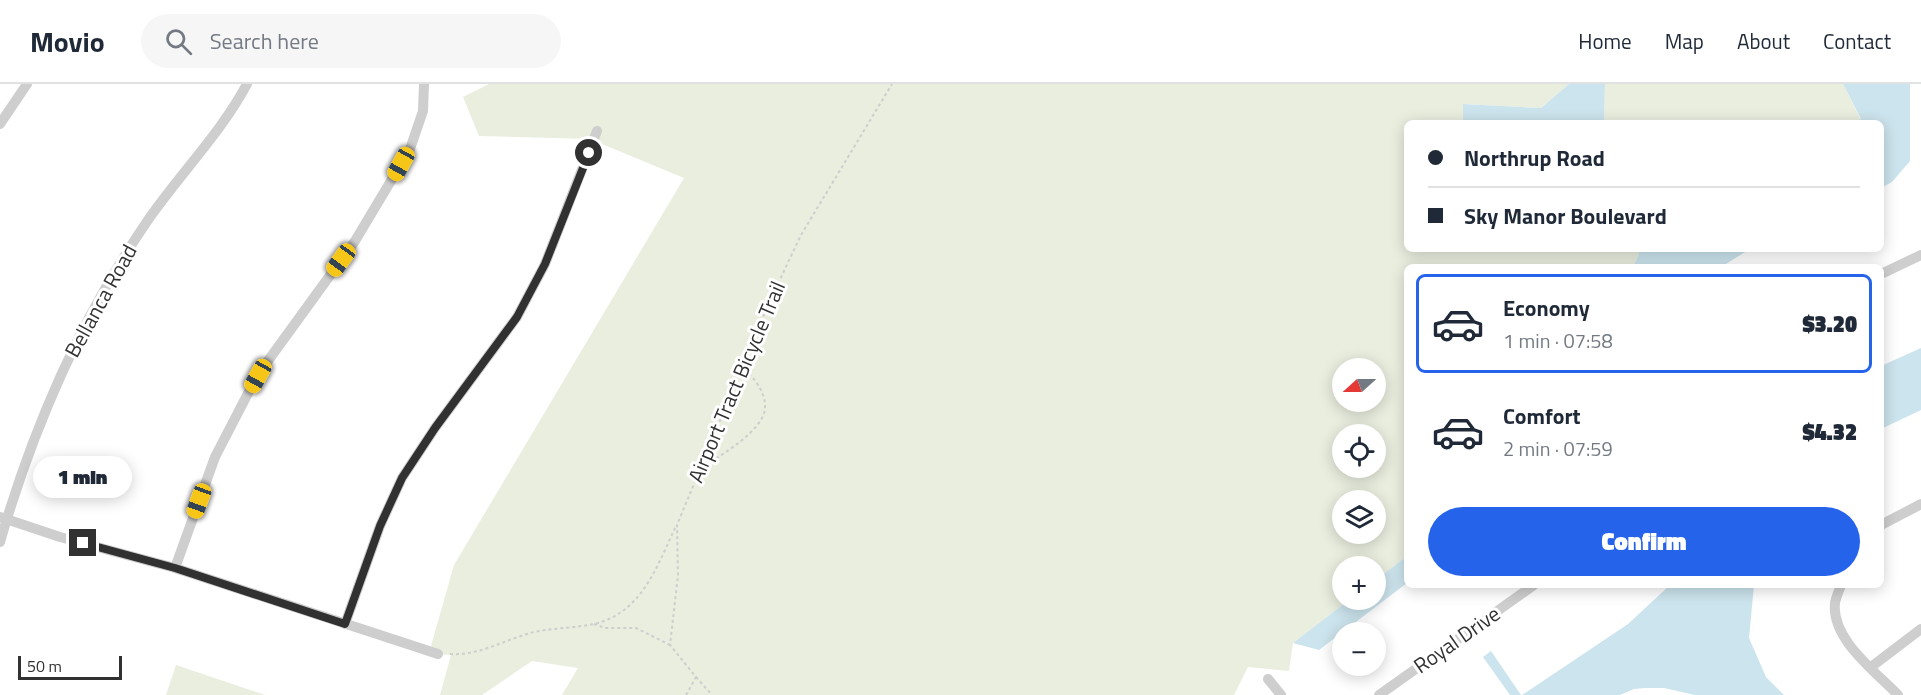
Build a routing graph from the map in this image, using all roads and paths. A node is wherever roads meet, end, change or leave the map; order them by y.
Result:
1 (27, 84) edge
2 (247, 84) edge
3 (424, 84) edge
4 (892, 84) edge
5 (0, 124) edge
6 (597, 131) dead end
7 (1921, 255) edge
8 (1884, 273) edge
9 (742, 367) junction
10 (700, 468) junction
11 (1921, 504) edge
12 (3, 518) edge
13 (1884, 523) edge
14 (676, 525) junction
15 (0, 542) edge
16 (175, 568) junction
17 (1530, 588) edge
18 (1840, 588) edge
19 (345, 624) junction
20 (594, 624) junction
21 (1921, 629) edge
22 (670, 645) junction
23 (438, 654) joint
24 (1872, 668) junction
25 (696, 677) junction
26 (1268, 679) dead end
27 (686, 695) edge
28 (712, 695) edge
29 (1281, 695) edge
30 (1379, 695) edge
31 (1898, 695) edge

1 - 5 street
2 - 12 street, Bellanca Road
3 - 16 street
4 - 9 path, Airport Tract Bicycle Trail
6 - 19 street
7 - 8 street
9 - 10 path, Airport Tract Bicycle Trail
9 - 10 path
10 - 14 path, Airport Tract Bicycle Trail
11 - 13 street
12 - 15 street, Bellanca Road
12 - 16 street
14 - 20 path
14 - 22 path, Airport Tract Bicycle Trail
16 - 19 street
17 - 30 street, Royal Drive
18 - 24 street
19 - 23 street
20 - 22 path
20 - 23 path
21 - 24 street
22 - 25 path
24 - 31 street
25 - 27 path
25 - 28 path
26 - 29 street

